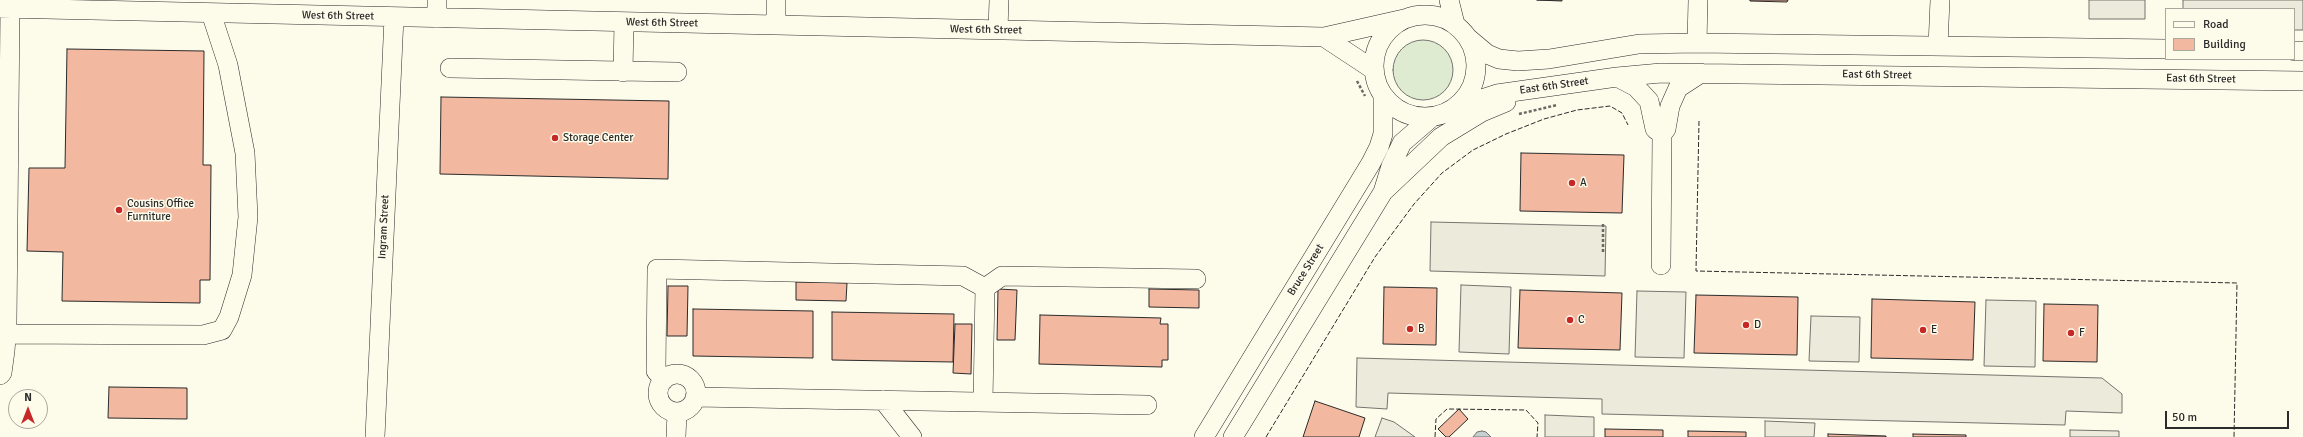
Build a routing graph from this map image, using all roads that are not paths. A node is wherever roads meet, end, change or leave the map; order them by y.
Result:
1 (776, 0) edge
2 (999, 0) edge
3 (1424, 0) edge
4 (1449, 0) edge
5 (1698, 0) edge
6 (1940, 0) edge
7 (5, 8) edge
8 (437, 9) edge
9 (211, 13) junction
10 (394, 17) junction
11 (1409, 17) junction
12 (624, 22) junction
13 (776, 25) junction
14 (998, 30) junction
15 (1461, 31) junction
16 (1324, 37) junction
17 (1697, 42) junction
18 (1938, 46) junction
19 (2165, 49) edge
20 (450, 68) dead end
21 (1374, 70) junction
22 (623, 72) junction
23 (677, 72) dead end
24 (1701, 73) junction
25 (1617, 77) junction
26 (2303, 81) edge
27 (1545, 88) junction
28 (1383, 95) junction
29 (1454, 108) junction
30 (1432, 117) junction
31 (1662, 134) junction
32 (1383, 192) junction
33 (1661, 264) dead end
34 (1196, 279) dead end
35 (985, 288) junction
36 (6, 334) junction
37 (0, 374) edge
38 (664, 380) junction
39 (695, 397) junction
40 (883, 400) junction
41 (983, 402) junction
42 (1147, 405) dead end
43 (677, 412) junction
44 (375, 437) edge
45 (676, 437) edge
46 (912, 437) edge
47 (1204, 437) edge
48 (1233, 437) edge

1 - 13 street
2 - 14 street
3 - 11 street
4 - 15 street
5 - 17 street
6 - 18 street
7 - 9 street, West 6th Street
7 - 36 street
8 - 10 street, West 6th Street
8 - 12 street, West 6th Street
9 - 10 street, West 6th Street
9 - 36 street
10 - 44 street, Ingram Street
11 - 15 street
11 - 16 street, West 6th Street
11 - 21 street
12 - 13 street, West 6th Street
12 - 22 street
13 - 14 street, West 6th Street
14 - 16 street, West 6th Street
15 - 17 street
15 - 29 street
16 - 21 street
17 - 18 street
18 - 19 street
20 - 22 street
21 - 28 street
22 - 23 street
24 - 25 street, East 6th Street
24 - 26 street, East 6th Street
24 - 31 street
25 - 27 street, East 6th Street
25 - 31 street
27 - 29 street, East 6th Street
27 - 32 street
28 - 30 street
28 - 47 street, Bruce Street
29 - 30 street
30 - 32 street
31 - 33 street
32 - 48 street
34 - 35 street
35 - 38 street
35 - 41 street
36 - 37 street
38 - 39 street
38 - 43 street
39 - 40 street
39 - 43 street
40 - 41 street
40 - 46 street
41 - 42 street
43 - 45 street

